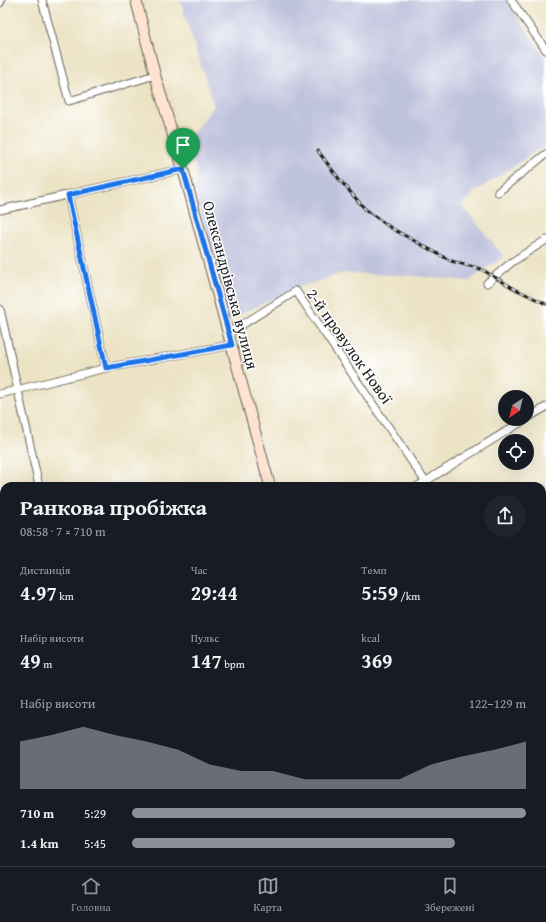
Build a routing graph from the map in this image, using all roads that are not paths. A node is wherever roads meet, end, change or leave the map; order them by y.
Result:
1 (1, 0) edge
2 (42, 0) edge
3 (136, 0) edge
4 (511, 0) edge
5 (0, 3) edge
6 (546, 50) edge
7 (155, 75) junction
8 (546, 154) edge
9 (183, 169) junction
10 (498, 192) dead end
11 (68, 195) junction
12 (0, 210) edge
13 (546, 240) edge
14 (487, 283) dead end
15 (0, 309) edge
16 (229, 333) junction
17 (232, 345) junction
18 (106, 368) junction
19 (18, 390) junction
20 (0, 394) edge
21 (546, 406) edge
22 (534, 414) edge
23 (515, 426) edge
24 (425, 481) joint
25 (38, 482) edge
26 (269, 482) edge

1 - 5 street
2 - 7 street
3 - 7 main road, Олександрівська вулиця
4 - 6 street
7 - 9 main road, Олександрівська вулиця
8 - 10 street
9 - 11 street
9 - 16 main road, Олександрівська вулиця
11 - 12 street
11 - 18 street
13 - 14 street
15 - 19 street
16 - 17 main road, Олександрівська вулиця
16 - 24 street, 2-й провулок Нової
17 - 18 street
17 - 26 main road, Олександрівська вулиця
18 - 19 street
19 - 20 street
19 - 25 street
21 - 22 street
23 - 24 street

